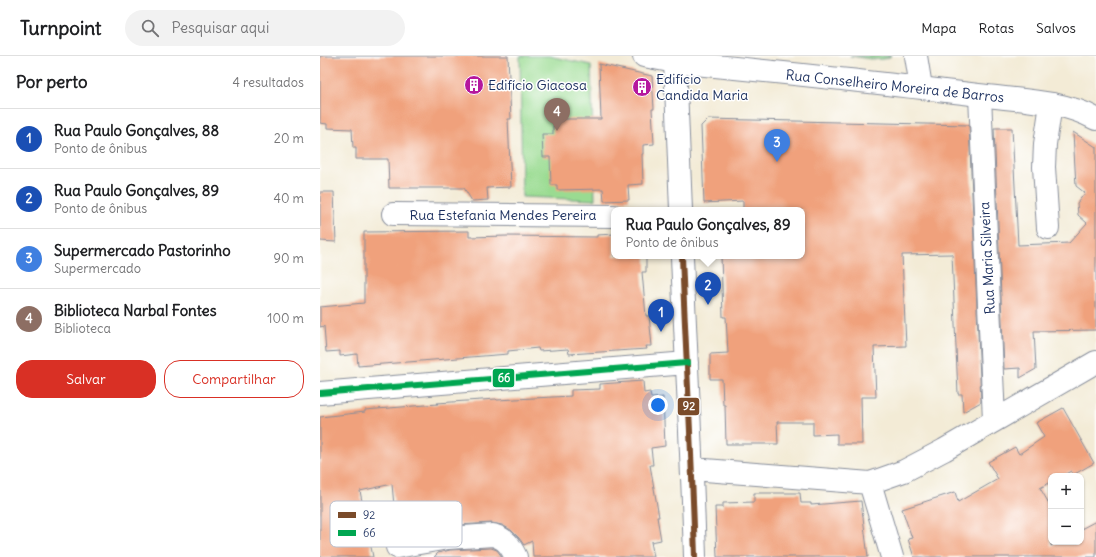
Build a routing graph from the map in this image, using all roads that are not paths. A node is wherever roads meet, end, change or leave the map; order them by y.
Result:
1 (644, 56) edge
2 (916, 56) edge
3 (675, 62) junction
4 (780, 64) edge
5 (921, 87) junction
6 (980, 96) junction
7 (1051, 104) junction
8 (1096, 119) edge
9 (681, 207) edge
10 (392, 214) dead end
11 (611, 216) edge
12 (1048, 228) dead end
13 (682, 259) edge
14 (1096, 362) edge
15 (687, 363) junction
16 (320, 393) edge
17 (994, 420) junction
18 (692, 469) junction
19 (870, 483) junction
20 (462, 537) edge
21 (516, 557) edge
22 (695, 557) edge
23 (892, 557) edge

1 - 3 street, Rua Conselheiro Moreira de Barros
2 - 5 street
3 - 4 street, Rua Conselheiro Moreira de Barros
3 - 9 street
4 - 5 street, Rua Conselheiro Moreira de Barros
5 - 6 street, Rua Conselheiro Moreira de Barros
6 - 7 street, Rua Conselheiro Moreira de Barros
6 - 17 street, Rua Maria Silveira
7 - 8 street, Rua Conselheiro Moreira de Barros
7 - 12 street
10 - 11 street, Rua Estefania Mendes Pereira
13 - 15 street
14 - 17 street
15 - 16 street
15 - 18 street
17 - 19 street
18 - 19 street
18 - 22 street
19 - 23 street
20 - 21 street

